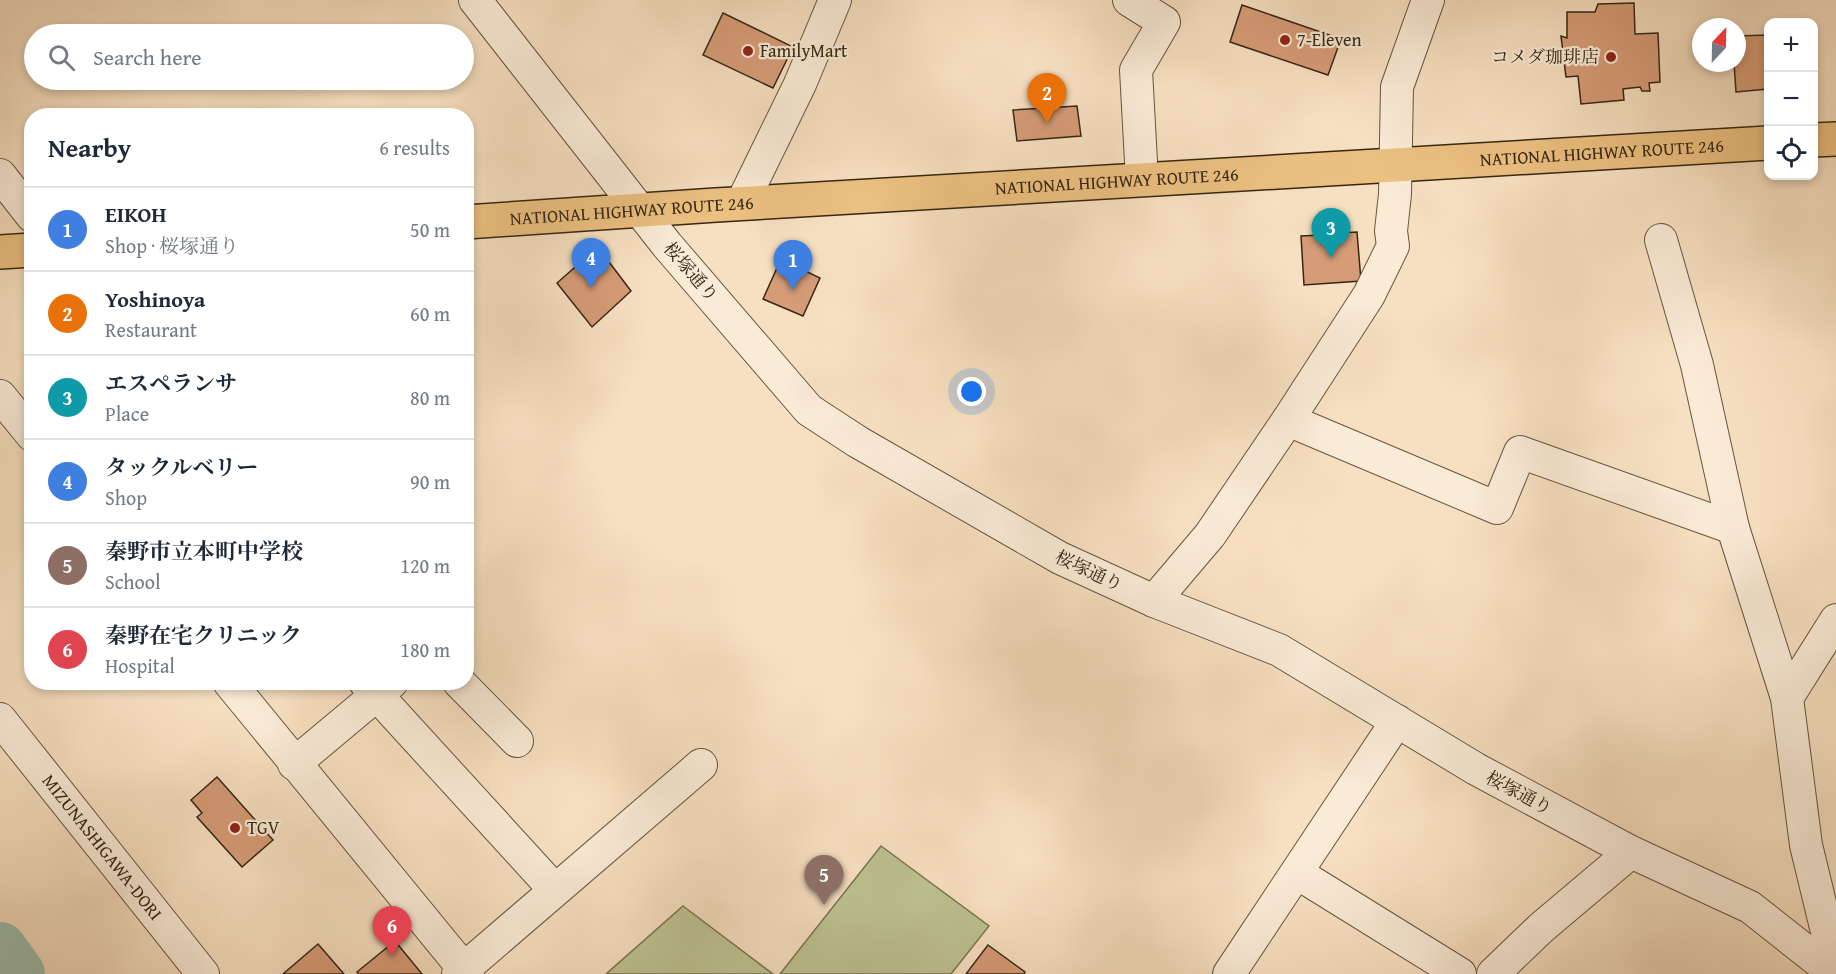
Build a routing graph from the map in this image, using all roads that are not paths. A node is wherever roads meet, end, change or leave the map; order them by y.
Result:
1 (475, 0) edge
2 (835, 0) edge
3 (1129, 0) edge
4 (1428, 0) edge
5 (1836, 139) edge
6 (1818, 140) edge
7 (1764, 143) edge
8 (1395, 164) junction
9 (0, 175) edge
10 (1142, 180) junction
11 (742, 203) junction
12 (24, 206) edge
13 (639, 210) junction
14 (474, 221) edge
15 (1661, 240) dead end
16 (24, 250) edge
17 (0, 252) edge
18 (0, 396) edge
19 (1288, 420) junction
20 (24, 425) edge
21 (1733, 528) junction
22 (1154, 601) junction
23 (1836, 620) edge
24 (235, 690) edge
25 (375, 690) edge
26 (381, 690) edge
27 (469, 690) edge
28 (1786, 698) junction
29 (0, 719) edge
30 (508, 721) dead end
31 (1396, 721) junction
32 (294, 764) junction
33 (701, 765) dead end
34 (1631, 852) junction
35 (1297, 873) junction
36 (554, 889) junction
37 (1826, 966) edge
38 (463, 972) edge
39 (203, 974) edge
40 (1229, 974) edge
41 (1460, 974) edge
42 (1493, 974) edge

1 - 13 street, 桜塚通り
2 - 11 street
3 - 10 street
4 - 8 street
5 - 6 highway
7 - 8 highway, NATIONAL HIGHWAY ROUTE 246
8 - 10 highway, NATIONAL HIGHWAY ROUTE 246
8 - 19 street
9 - 12 street
10 - 11 highway, NATIONAL HIGHWAY ROUTE 246
11 - 13 highway, NATIONAL HIGHWAY ROUTE 246
13 - 14 highway, NATIONAL HIGHWAY ROUTE 246
13 - 22 street, 桜塚通り
15 - 21 street
16 - 17 highway
18 - 20 street
19 - 21 street
19 - 22 street
21 - 28 street
22 - 31 street, 桜塚通り
23 - 28 street
24 - 32 street
25 - 32 street
26 - 36 street
27 - 30 street
28 - 37 street
29 - 39 street, MIZUNASHIGAWA-DORI
31 - 34 street, 桜塚通り
31 - 35 street
32 - 38 street
33 - 36 street
34 - 37 street, 桜塚通り
34 - 42 street
35 - 40 street
35 - 41 street
36 - 38 street

